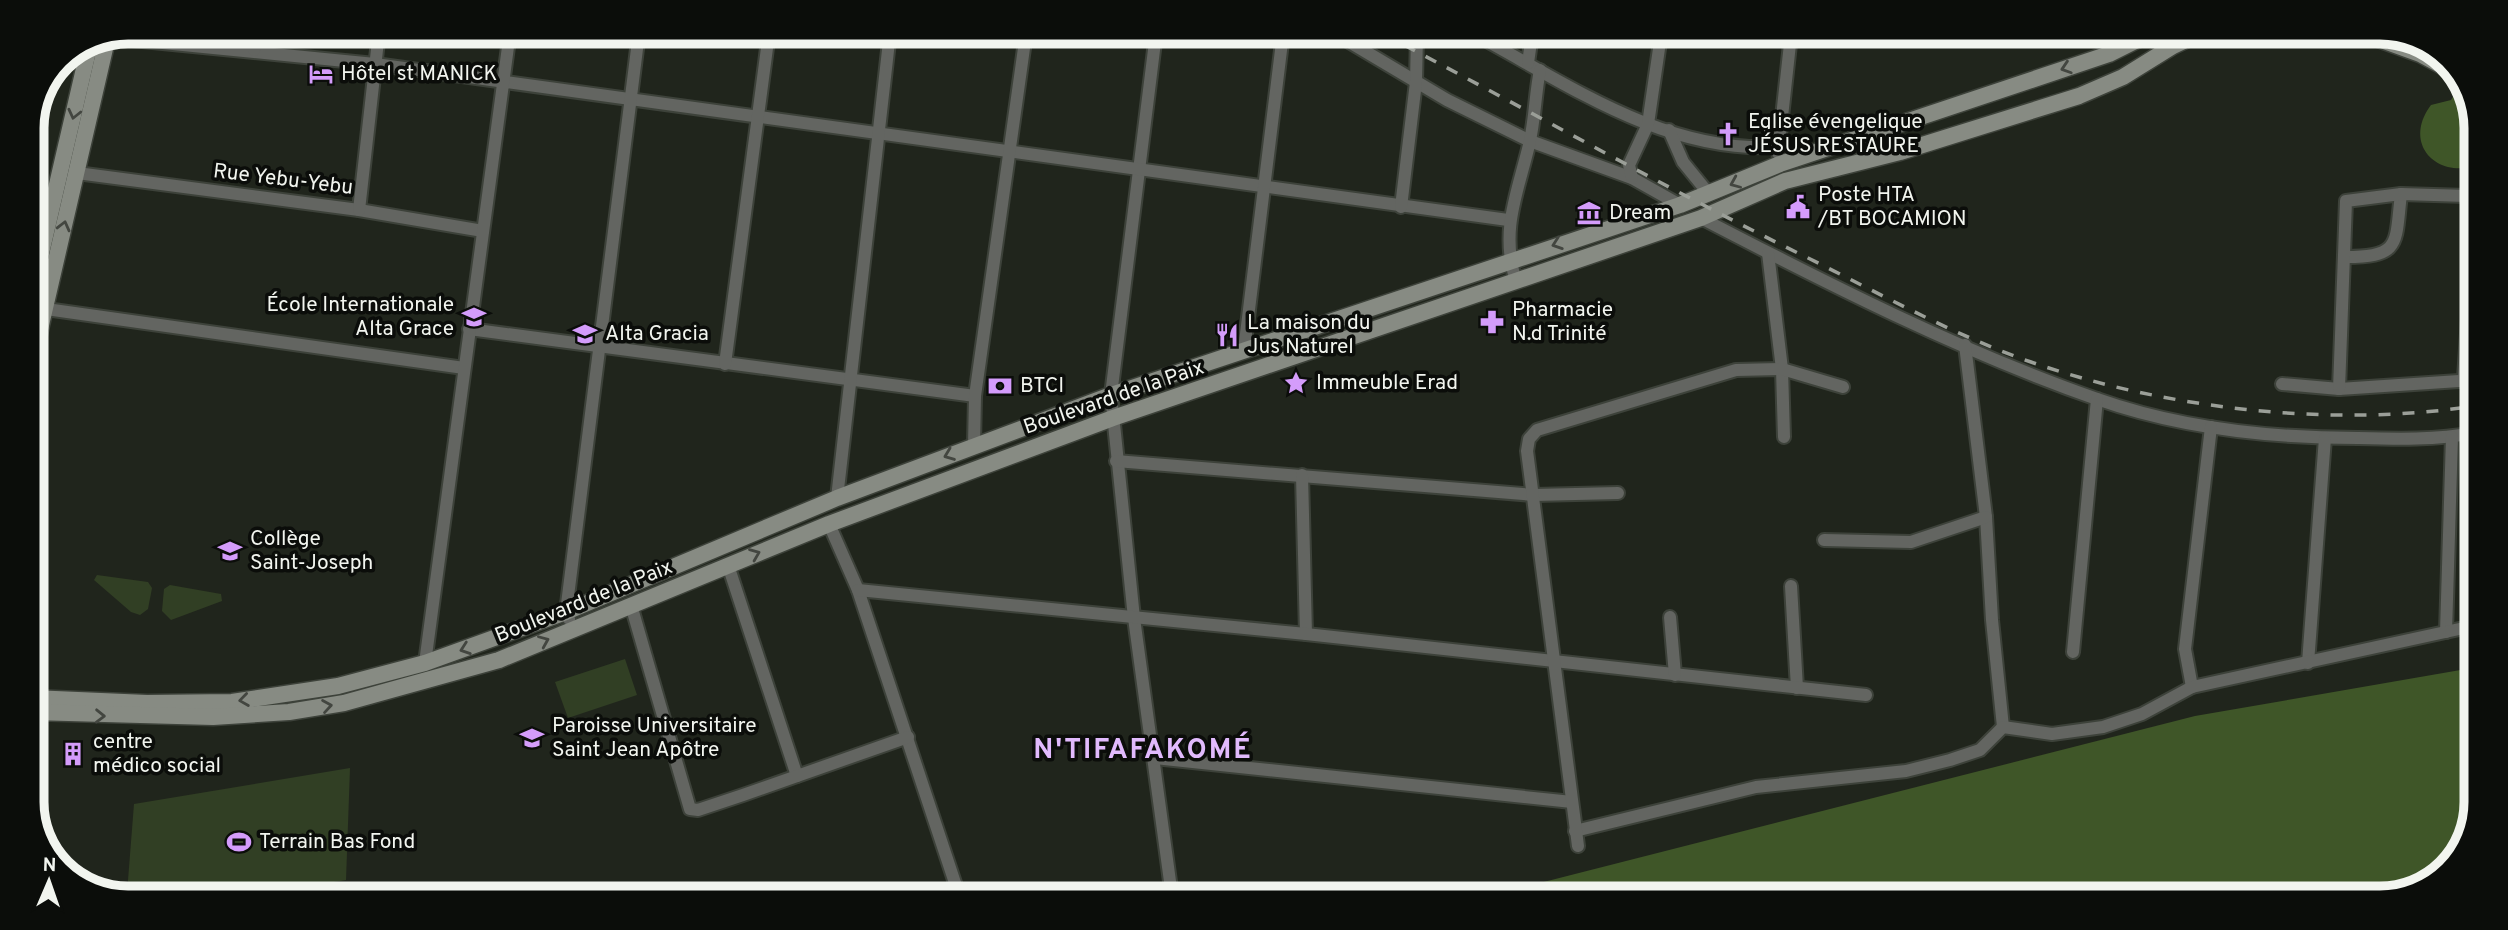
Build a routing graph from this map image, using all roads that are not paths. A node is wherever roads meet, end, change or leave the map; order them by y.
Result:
1 (175, 44) edge
2 (256, 44) edge
3 (378, 44) edge
4 (508, 44) edge
5 (638, 44) edge
6 (768, 44) edge
7 (889, 44) edge
8 (1025, 44) edge
9 (1155, 44) edge
10 (1282, 44) edge
11 (1353, 44) edge
12 (1417, 44) edge
13 (1493, 44) edge
14 (1531, 44) edge
15 (1660, 44) edge
16 (1790, 44) edge
17 (2132, 44) edge
18 (2177, 44) edge
19 (2395, 45) edge
20 (107, 46) edge
21 (254, 50) junction
22 (2419, 54) edge
23 (87, 55) edge
24 (1528, 63) junction
25 (375, 64) junction
26 (1540, 70) junction
27 (503, 81) junction
28 (1416, 82) junction
29 (631, 99) junction
30 (1958, 104) junction
31 (758, 117) junction
32 (1648, 124) junction
33 (1669, 130) junction
34 (1967, 132) junction
35 (877, 133) junction
36 (1530, 141) junction
37 (1777, 147) junction
38 (1010, 151) junction
39 (1780, 164) junction
40 (1140, 169) junction
41 (77, 173) junction
42 (1632, 178) junction
43 (1785, 181) junction
44 (1262, 186) junction
45 (1709, 194) junction
46 (2401, 194) junction
47 (2464, 196) edge
48 (1686, 203) junction
49 (1401, 207) junction
50 (359, 210) junction
51 (1701, 218) junction
52 (1508, 220) junction
53 (483, 231) junction
54 (44, 240) edge
55 (1768, 253) junction
56 (2346, 257) junction
57 (1510, 260) junction
58 (1516, 282) junction
59 (44, 285) edge
60 (44, 310) edge
61 (469, 329) junction
62 (1965, 345) junction
63 (598, 346) junction
64 (1244, 350) junction
65 (725, 364) junction
66 (464, 368) junction
67 (1782, 369) junction
68 (2464, 379) edge
69 (848, 380) junction
70 (2282, 384) dead end
71 (1843, 387) dead end
72 (2339, 389) junction
73 (1111, 394) junction
74 (975, 396) junction
75 (2097, 400) junction
76 (1113, 418) junction
77 (2211, 427) junction
78 (2464, 435) edge
79 (1784, 437) dead end
80 (2452, 437) junction
81 (2325, 438) junction
82 (974, 445) junction
83 (1116, 461) junction
84 (1302, 475) junction
85 (1618, 493) dead end
86 (1534, 495) junction
87 (837, 498) junction
88 (1986, 517) junction
89 (829, 524) junction
90 (1824, 540) dead end
91 (728, 565) junction
92 (1791, 586) dead end
93 (858, 590) junction
94 (631, 605) junction
95 (566, 612) junction
96 (1670, 617) dead end
97 (1134, 618) junction
98 (2464, 628) edge
99 (573, 629) junction
100 (2446, 632) junction
101 (1306, 634) junction
102 (2073, 652) dead end
103 (1552, 660) junction
104 (425, 663) junction
105 (2308, 663) junction
106 (1675, 675) junction
107 (2192, 687) junction
108 (1797, 688) junction
109 (1866, 695) dead end
110 (44, 699) edge
111 (44, 712) edge
112 (2003, 727) junction
113 (908, 737) junction
114 (1155, 758) junction
115 (797, 776) junction
116 (1572, 802) junction
117 (1575, 831) junction
118 (1578, 846) dead end
119 (956, 886) edge
120 (1171, 886) edge

1 - 21 street
2 - 21 street
3 - 25 street
4 - 27 street
5 - 29 street
6 - 31 street
7 - 35 street
8 - 38 street
9 - 40 street
10 - 44 street
11 - 28 street
12 - 28 street
13 - 24 street
14 - 24 street
15 - 32 street
16 - 37 street
17 -> 30 main road, Boulevard de la Paix
18 - 34 main road, Boulevard de la Paix
19 - 22 main road
20 - 41 main road
21 - 25 street
23 -> 54 main road
24 - 26 street
25 - 27 street
25 - 50 street
26 - 32 street
26 - 36 street
27 - 29 street
27 - 53 street
28 - 36 street
28 - 49 street
29 - 31 street
29 - 63 street
30 - 34 main road
30 - 39 main road, Boulevard de la Paix
31 - 35 street
31 - 65 street
32 - 33 street
32 - 42 street
33 - 37 street
33 - 45 street
34 - 43 main road, Boulevard de la Paix
35 - 38 street
35 - 69 street
36 - 42 street
36 - 52 street
37 - 39 street
38 - 40 street
38 - 74 street
39 - 43 street
39 -> 45 main road, Boulevard de la Paix
40 - 44 street
40 - 73 street
41 - 50 street, Rue Yebu-Yebu
59 -> 41 main road
42 - 48 street
43 - 51 main road, Boulevard de la Paix
44 - 49 street
44 - 64 street
45 - 48 main road, Boulevard de la Paix
46 - 47 street
46 - 56 street
46 - 56 street
48 -> 57 main road, Boulevard de la Paix
49 - 52 street
50 - 53 street, Rue Yebu-Yebu
51 - 55 street
51 - 58 main road, Boulevard de la Paix
52 - 57 street
53 - 61 street
55 - 62 street
55 - 67 street
56 - 72 street
57 - 58 street
57 - 64 main road, Boulevard de la Paix
58 - 76 main road, Boulevard de la Paix
60 - 66 street
61 - 63 street
61 - 66 street
62 - 75 street
62 - 88 street
63 - 65 street
63 - 95 street
64 - 73 main road, Boulevard de la Paix
65 - 69 street
66 - 104 street
67 - 71 street
67 - 79 street
67 - 86 street
68 - 72 street
69 - 74 street
69 - 87 street
70 - 72 street
73 - 76 street
73 - 82 main road, Boulevard de la Paix
74 - 82 street
75 - 77 street
75 - 102 street
76 - 83 street
76 - 89 main road, Boulevard de la Paix
77 - 81 street
77 - 107 street
78 - 80 street
80 - 81 street
80 - 100 street
81 - 105 street
82 -> 87 main road, Boulevard de la Paix
83 - 84 street
83 - 97 street
84 - 86 street
84 - 101 street
85 - 86 street
86 - 103 street
87 - 95 main road, Boulevard de la Paix
88 - 90 street
88 - 112 street
91 -> 89 main road, Boulevard de la Paix
89 - 93 street
91 - 94 main road, Boulevard de la Paix
91 - 115 street
92 - 108 street
93 - 97 street
93 - 113 street
94 - 99 main road, Boulevard de la Paix
94 - 115 street
95 - 99 street
95 -> 104 main road, Boulevard de la Paix
96 - 106 street
97 - 101 street
97 - 114 street
98 - 100 street
111 -> 99 main road, Boulevard de la Paix
100 - 105 street
101 - 103 street
103 - 106 street
103 - 116 street
104 -> 110 main road, Boulevard de la Paix
105 - 107 street
106 - 108 street
107 - 112 street
108 - 109 street
112 - 117 street
113 - 115 street
113 - 119 street
114 - 116 street
114 - 120 street
116 - 117 street
117 - 118 street

